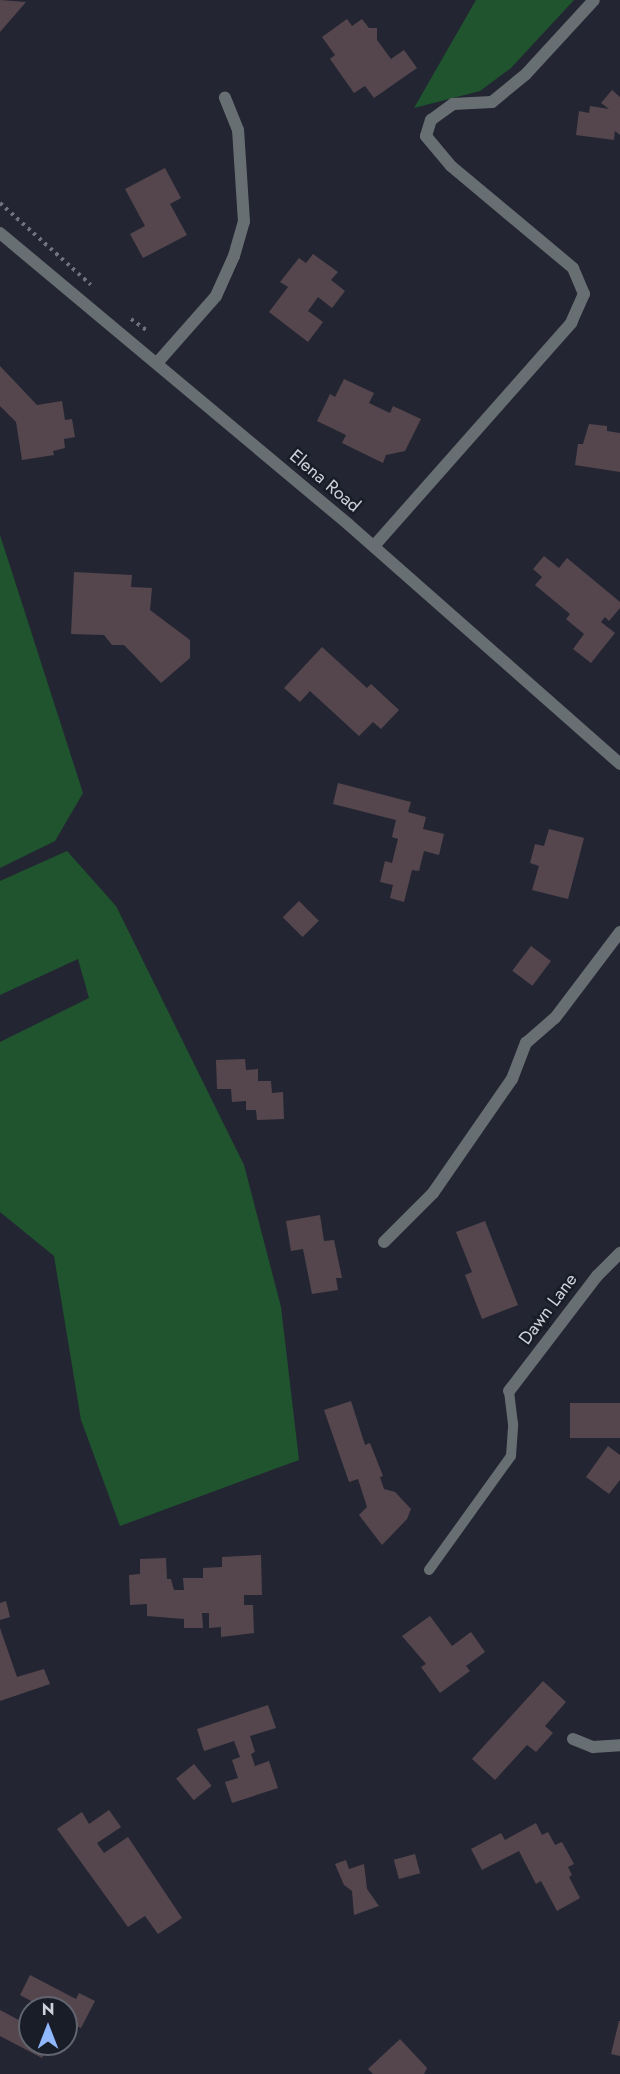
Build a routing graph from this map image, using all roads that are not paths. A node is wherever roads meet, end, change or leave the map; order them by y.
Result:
1 (594, 0) edge
2 (225, 97) dead end
3 (0, 233) edge
4 (157, 363) junction
5 (374, 546) junction
6 (620, 764) edge
7 (620, 932) edge
8 (384, 1242) dead end
9 (620, 1253) edge
10 (509, 1391) joint
11 (429, 1570) dead end
12 (573, 1739) dead end
13 (620, 1744) edge

1 - 5 street
2 - 4 street
3 - 4 street, Elena Road
4 - 5 street, Elena Road
5 - 6 street, Elena Road
7 - 8 street
9 - 10 street, Dawn Lane
10 - 11 lane
12 - 13 street

